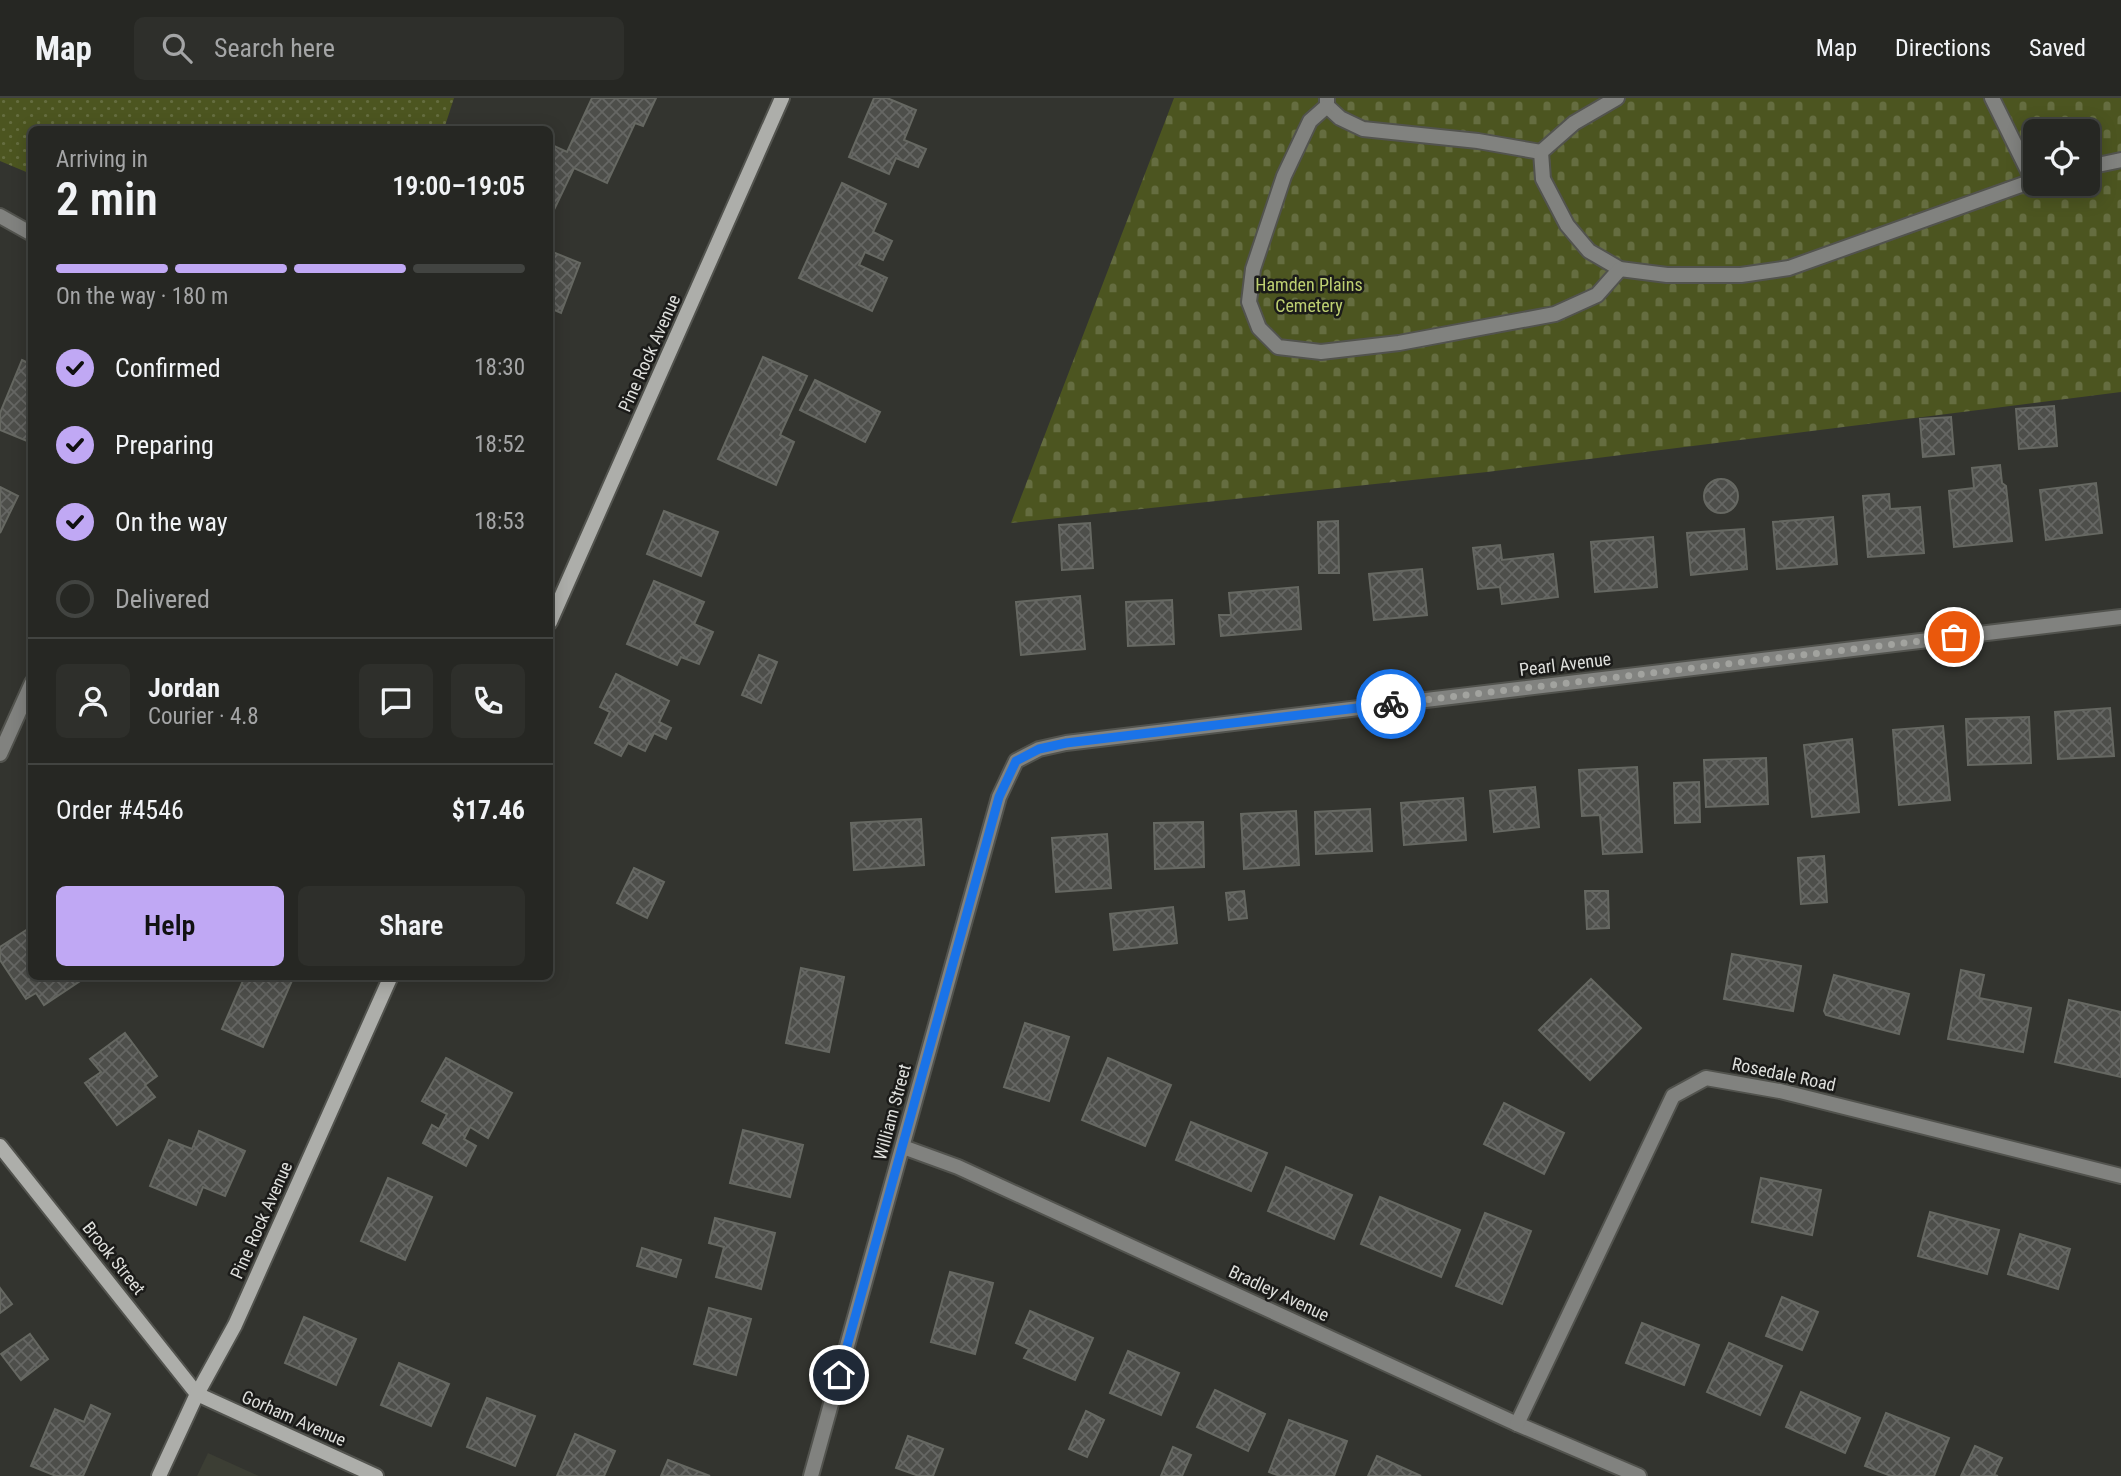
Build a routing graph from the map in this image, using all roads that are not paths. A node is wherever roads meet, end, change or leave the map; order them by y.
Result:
1 (782, 98) edge
2 (1617, 98) edge
3 (1992, 98) edge
4 (1327, 102) edge
5 (1541, 152) junction
6 (2023, 159) edge
7 (2121, 160) edge
8 (2100, 164) edge
9 (2023, 184) edge
10 (0, 216) edge
11 (28, 232) edge
12 (1620, 269) junction
13 (553, 615) edge
14 (2121, 617) edge
15 (28, 692) edge
16 (0, 754) edge
17 (1016, 761) joint
18 (389, 980) edge
19 (0, 1146) edge
20 (902, 1147) junction
21 (2121, 1177) edge
22 (197, 1394) junction
23 (1517, 1423) junction
24 (159, 1476) edge
25 (376, 1476) edge
26 (811, 1476) edge
27 (1640, 1476) edge

1 - 13 street, Pine Rock Avenue
2 - 5 street
3 - 6 street
4 - 5 street
4 - 12 street
5 - 12 street
7 - 8 street
9 - 12 street
10 - 11 street
14 - 17 street, Pearl Avenue
15 - 16 street
17 - 20 street, William Street
18 - 22 street, Pine Rock Avenue
19 - 22 street, Brook Street
20 - 23 street, Bradley Avenue
20 - 26 street, William Street
21 - 23 street, Rosedale Road
22 - 24 street, Pine Rock Avenue
22 - 25 street, Gorham Avenue
23 - 27 street, Bradley Avenue

